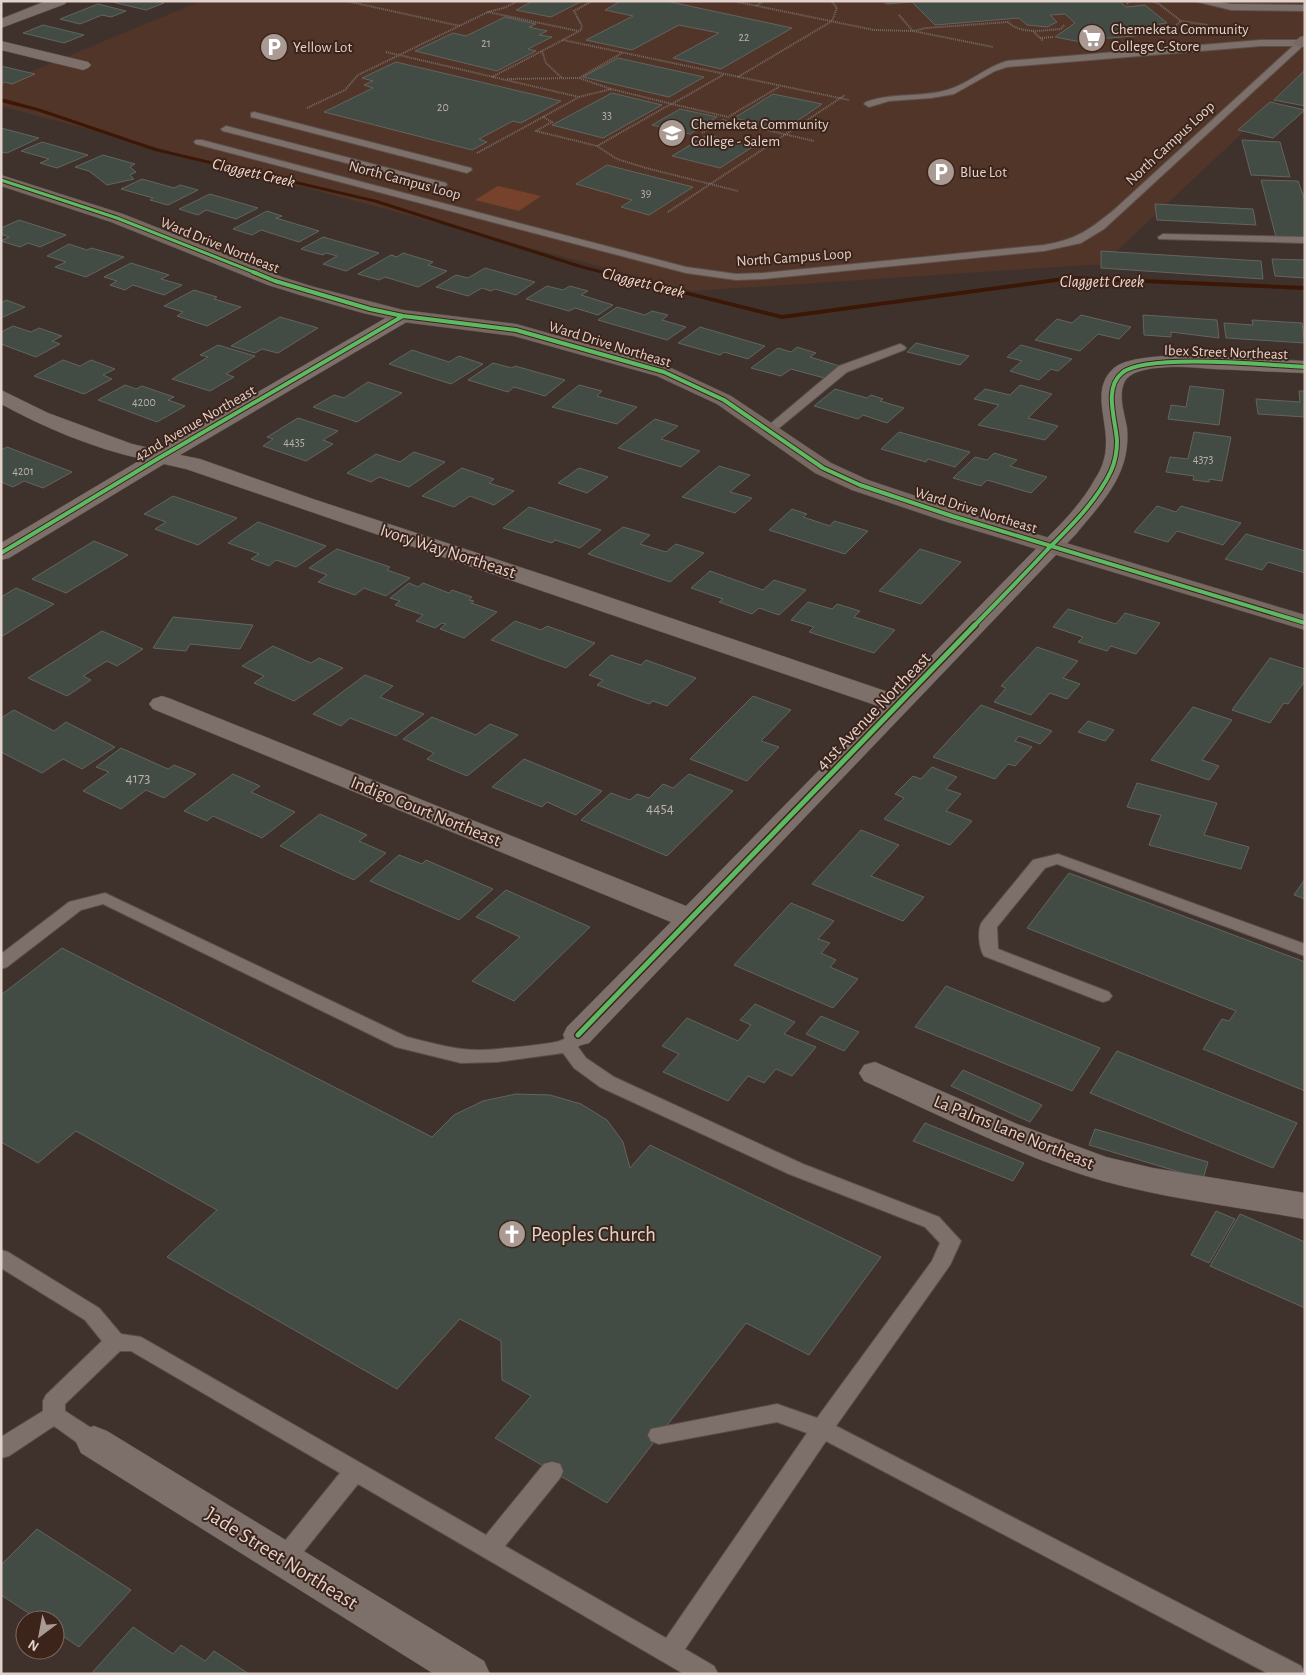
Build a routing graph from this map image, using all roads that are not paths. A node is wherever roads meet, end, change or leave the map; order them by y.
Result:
1 (60, 1) edge
2 (1198, 1) edge
3 (1305, 8) edge
4 (1, 24) edge
5 (1304, 42) edge
6 (1, 45) edge
7 (83, 65) dead end
8 (870, 104) road end
9 (254, 115) dead end
10 (226, 129) dead end
11 (199, 142) dead end
12 (1, 180) edge
13 (442, 184) junction
14 (416, 199) junction
15 (1163, 237) dead end
16 (1305, 240) edge
17 (403, 316) junction
18 (900, 348) dead end
19 (1305, 367) edge
20 (1119, 375) joint
21 (1, 396) edge
22 (769, 430) junction
23 (159, 458) junction
24 (1053, 547) junction
25 (1, 553) edge
26 (1305, 623) edge
27 (162, 704) dead end
28 (898, 704) junction
29 (690, 919) junction
30 (1305, 950) edge
31 (1, 963) edge
32 (1103, 996) dead end
33 (573, 1041) junction
34 (875, 1073) dead end
35 (1305, 1206) edge
36 (1, 1258) edge
37 (114, 1342) junction
38 (54, 1415) junction
39 (822, 1429) junction
40 (659, 1435) dead end
41 (94, 1442) joint
42 (1, 1449) edge
43 (356, 1471) junction
44 (552, 1471) dead end
45 (489, 1548) junction
46 (284, 1559) junction
47 (669, 1653) junction
48 (470, 1674) edge
49 (706, 1674) edge
50 (1293, 1674) edge

1 - 4 street
2 - 3 lane
5 - 8 lane
5 - 14 lane, North Campus Loop
6 - 7 street
9 - 13 lane
10 - 13 lane
11 - 14 lane, North Campus Loop
12 - 17 street, Ward Drive Northeast
13 - 14 lane
15 - 16 lane
17 - 22 street, Ward Drive Northeast
17 - 23 street, 42nd Avenue Northeast
18 - 22 lane
19 - 20 street, Ibex Street Northeast
20 - 24 street, 41st Avenue Northeast
21 - 23 street, Ivory Way Northeast
22 - 24 street, Ward Drive Northeast
23 - 25 street, 42nd Avenue Northeast
23 - 28 street, Ivory Way Northeast
24 - 26 street, Ward Drive Northeast
24 - 28 street, 41st Avenue Northeast
27 - 29 street, Indigo Court Northeast
28 - 29 street, 41st Avenue Northeast
29 - 33 street, 41st Avenue Northeast
30 - 32 lane
31 - 33 lane
33 - 39 lane
34 - 35 street, La Palms Lane Northeast
36 - 37 lane
37 - 38 lane
37 - 43 lane
38 - 41 lane
38 - 42 lane
39 - 40 lane
39 - 47 lane
39 - 50 lane
41 - 46 street, Jade Street Northeast
43 - 45 lane
43 - 46 lane
44 - 45 lane
45 - 47 lane
46 - 48 street, Jade Street Northeast
47 - 49 lane

